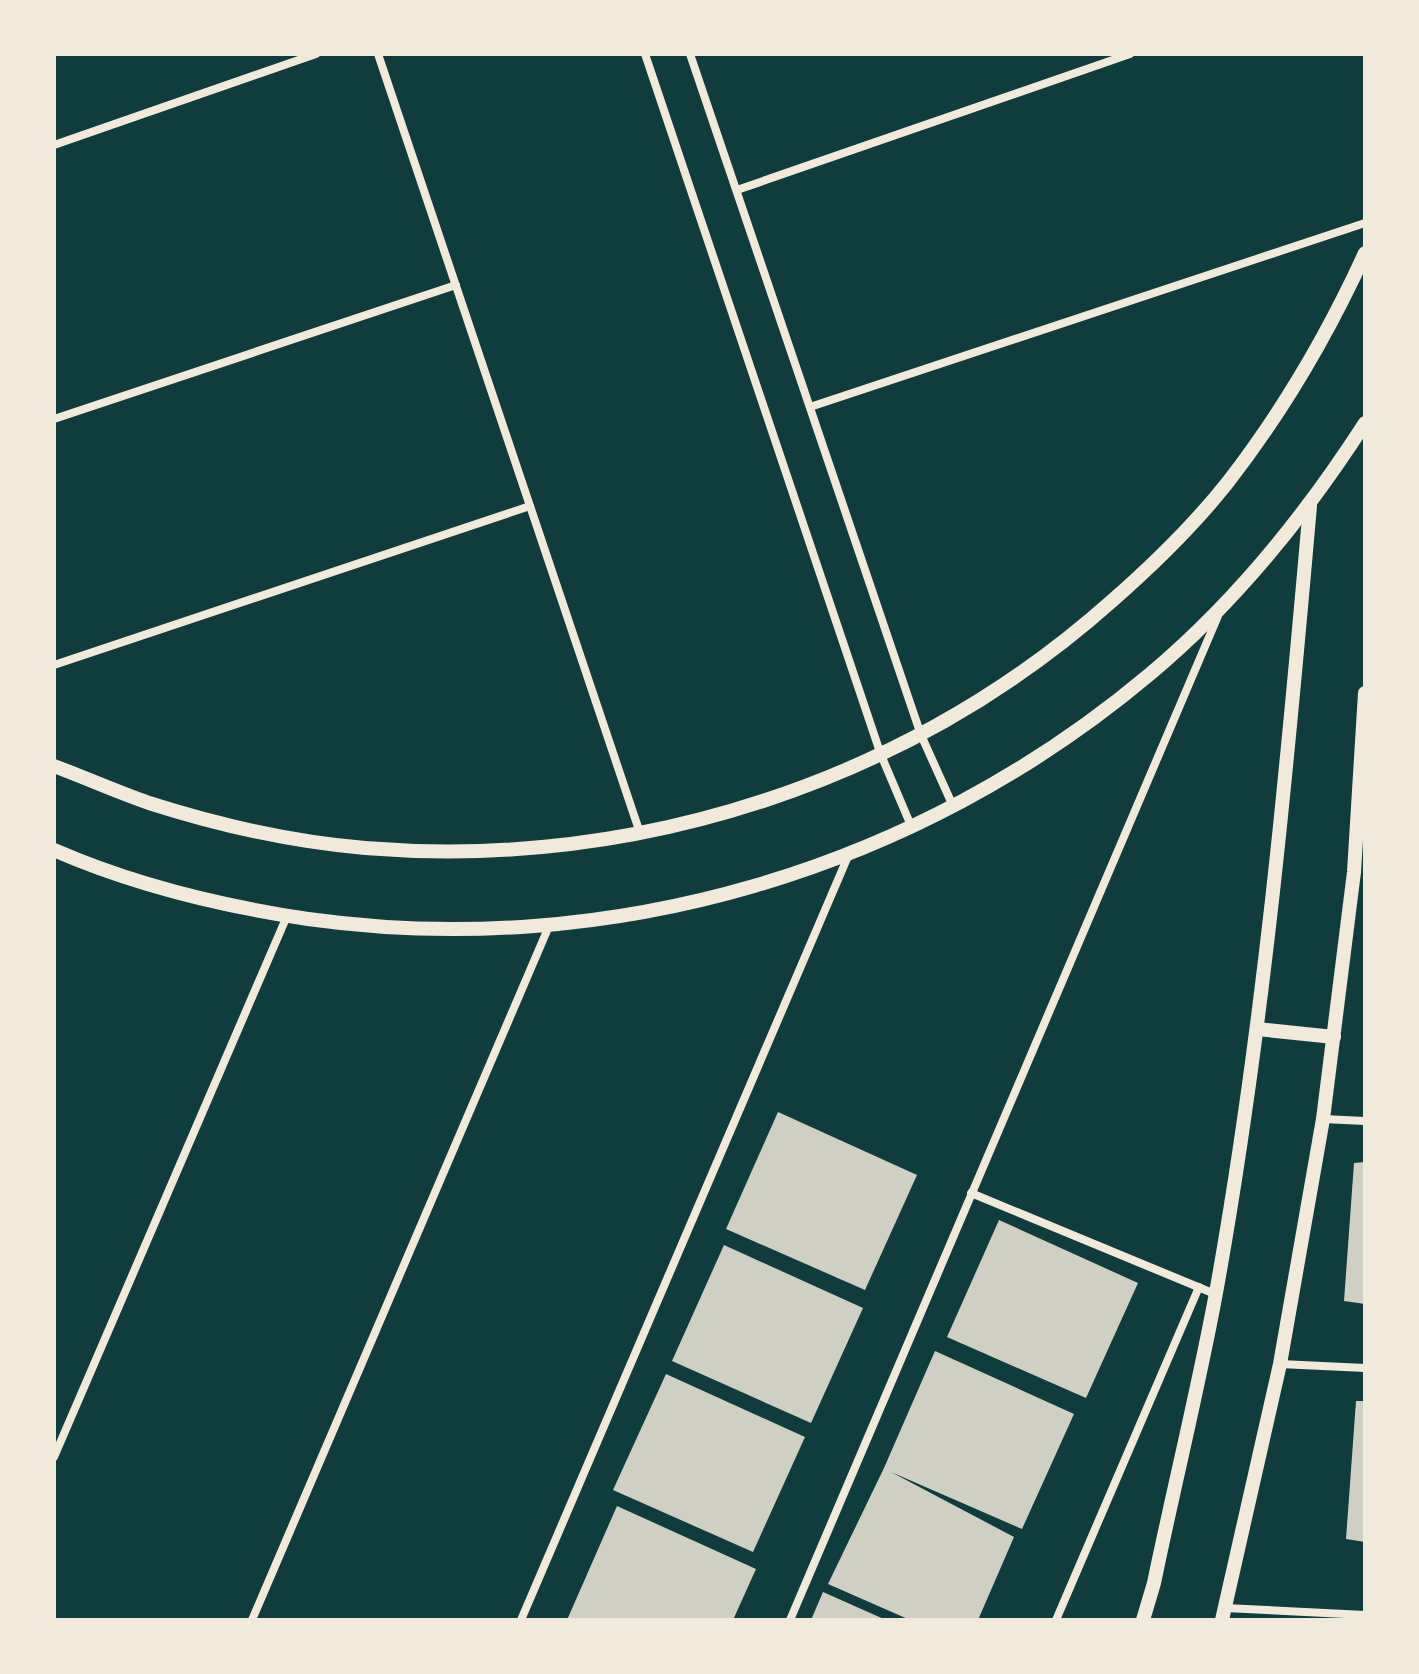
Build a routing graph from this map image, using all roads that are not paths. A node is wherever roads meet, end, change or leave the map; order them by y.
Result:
1 (316, 54) edge
2 (378, 54) edge
3 (645, 54) edge
4 (690, 54) edge
5 (1130, 54) edge
6 (54, 145) edge
7 (737, 190) junction
8 (1365, 223) edge
9 (1365, 253) edge
10 (456, 285) junction
11 (810, 407) junction
12 (54, 419) edge
13 (1365, 423) edge
14 (530, 506) junction
15 (1310, 506) junction
16 (1222, 607) junction
17 (54, 665) edge
18 (1365, 693) edge
19 (921, 735) junction
20 (881, 755) junction
21 (54, 766) edge
22 (953, 806) junction
23 (912, 828) junction
24 (640, 833) junction
25 (54, 850) edge
26 (849, 854) junction
27 (1359, 873) edge
28 (287, 916) junction
29 (549, 926) junction
30 (1257, 1029) junction
31 (1334, 1037) junction
32 (1323, 1119) junction
33 (1365, 1121) edge
34 (971, 1193) junction
35 (1199, 1287) junction
36 (1215, 1294) junction
37 (1280, 1364) junction
38 (1365, 1368) edge
39 (54, 1457) edge
40 (1223, 1614) edge
41 (1365, 1615) edge
42 (252, 1620) edge
43 (521, 1620) edge
44 (790, 1620) edge
45 (1056, 1620) edge
46 (1143, 1620) edge

1 - 6 street
2 - 10 street
3 - 20 street
4 - 7 street
5 - 7 street
7 - 11 street
8 - 11 street
9 - 19 street
10 - 12 street
10 - 14 street
11 - 19 street
13 - 15 street
14 - 17 street
14 - 24 street
15 - 16 street
15 - 30 street
16 - 22 street
16 - 34 street
18 - 27 street
19 - 20 street
19 - 22 street
20 - 23 street
20 - 24 street
21 - 24 street
22 - 23 street
23 - 26 street
25 - 28 street
26 - 29 street
26 - 43 street
27 - 31 street
28 - 29 street
28 - 39 street
29 - 42 street
30 - 31 street
30 - 36 street
31 - 32 street
32 - 33 street
32 - 37 street
34 - 35 street
34 - 44 street
35 - 36 street
35 - 45 street
36 - 46 street
37 - 38 street
37 - 40 street
40 - 41 street

